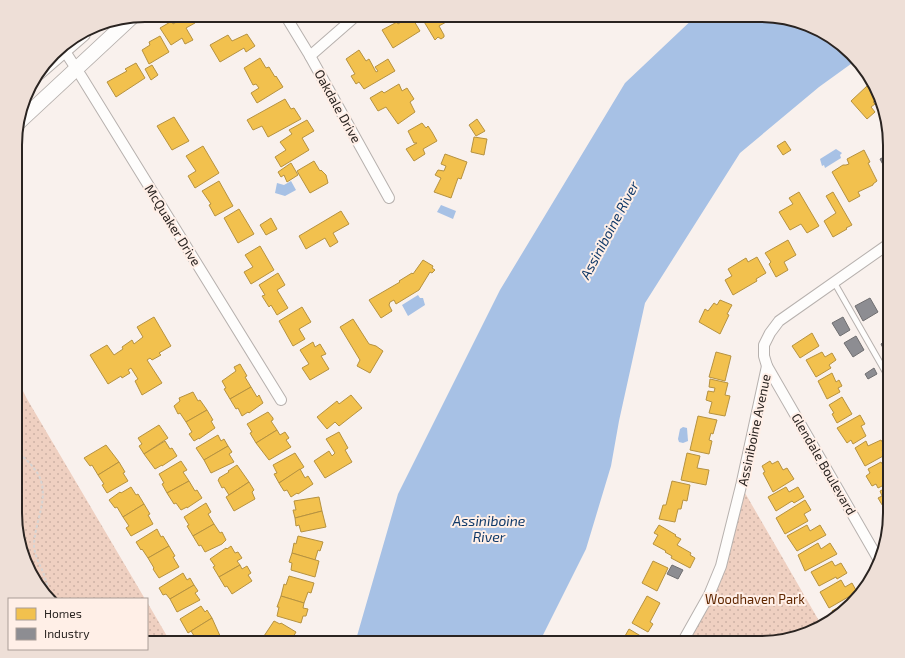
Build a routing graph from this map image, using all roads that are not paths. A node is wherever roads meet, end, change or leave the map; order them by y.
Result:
1 (289, 22) edge
2 (349, 22) edge
3 (125, 24) edge
4 (65, 51) edge
5 (310, 56) junction
6 (76, 68) junction
7 (25, 117) edge
8 (389, 198) dead end
9 (883, 248) edge
10 (834, 282) junction
11 (768, 366) junction
12 (883, 368) edge
13 (281, 400) dead end
14 (876, 555) edge
15 (686, 636) edge

1 - 5 street, Oakdale Drive
2 - 5 street
3 - 6 main road
4 - 6 street, McQuaker Drive
5 - 8 street, Oakdale Drive
6 - 7 main road
6 - 13 street, McQuaker Drive
9 - 10 street, Assiniboine Avenue
10 - 11 street, Assiniboine Avenue
10 - 12 lane
11 - 14 street, Glendale Boulevard
11 - 15 street, Assiniboine Avenue

